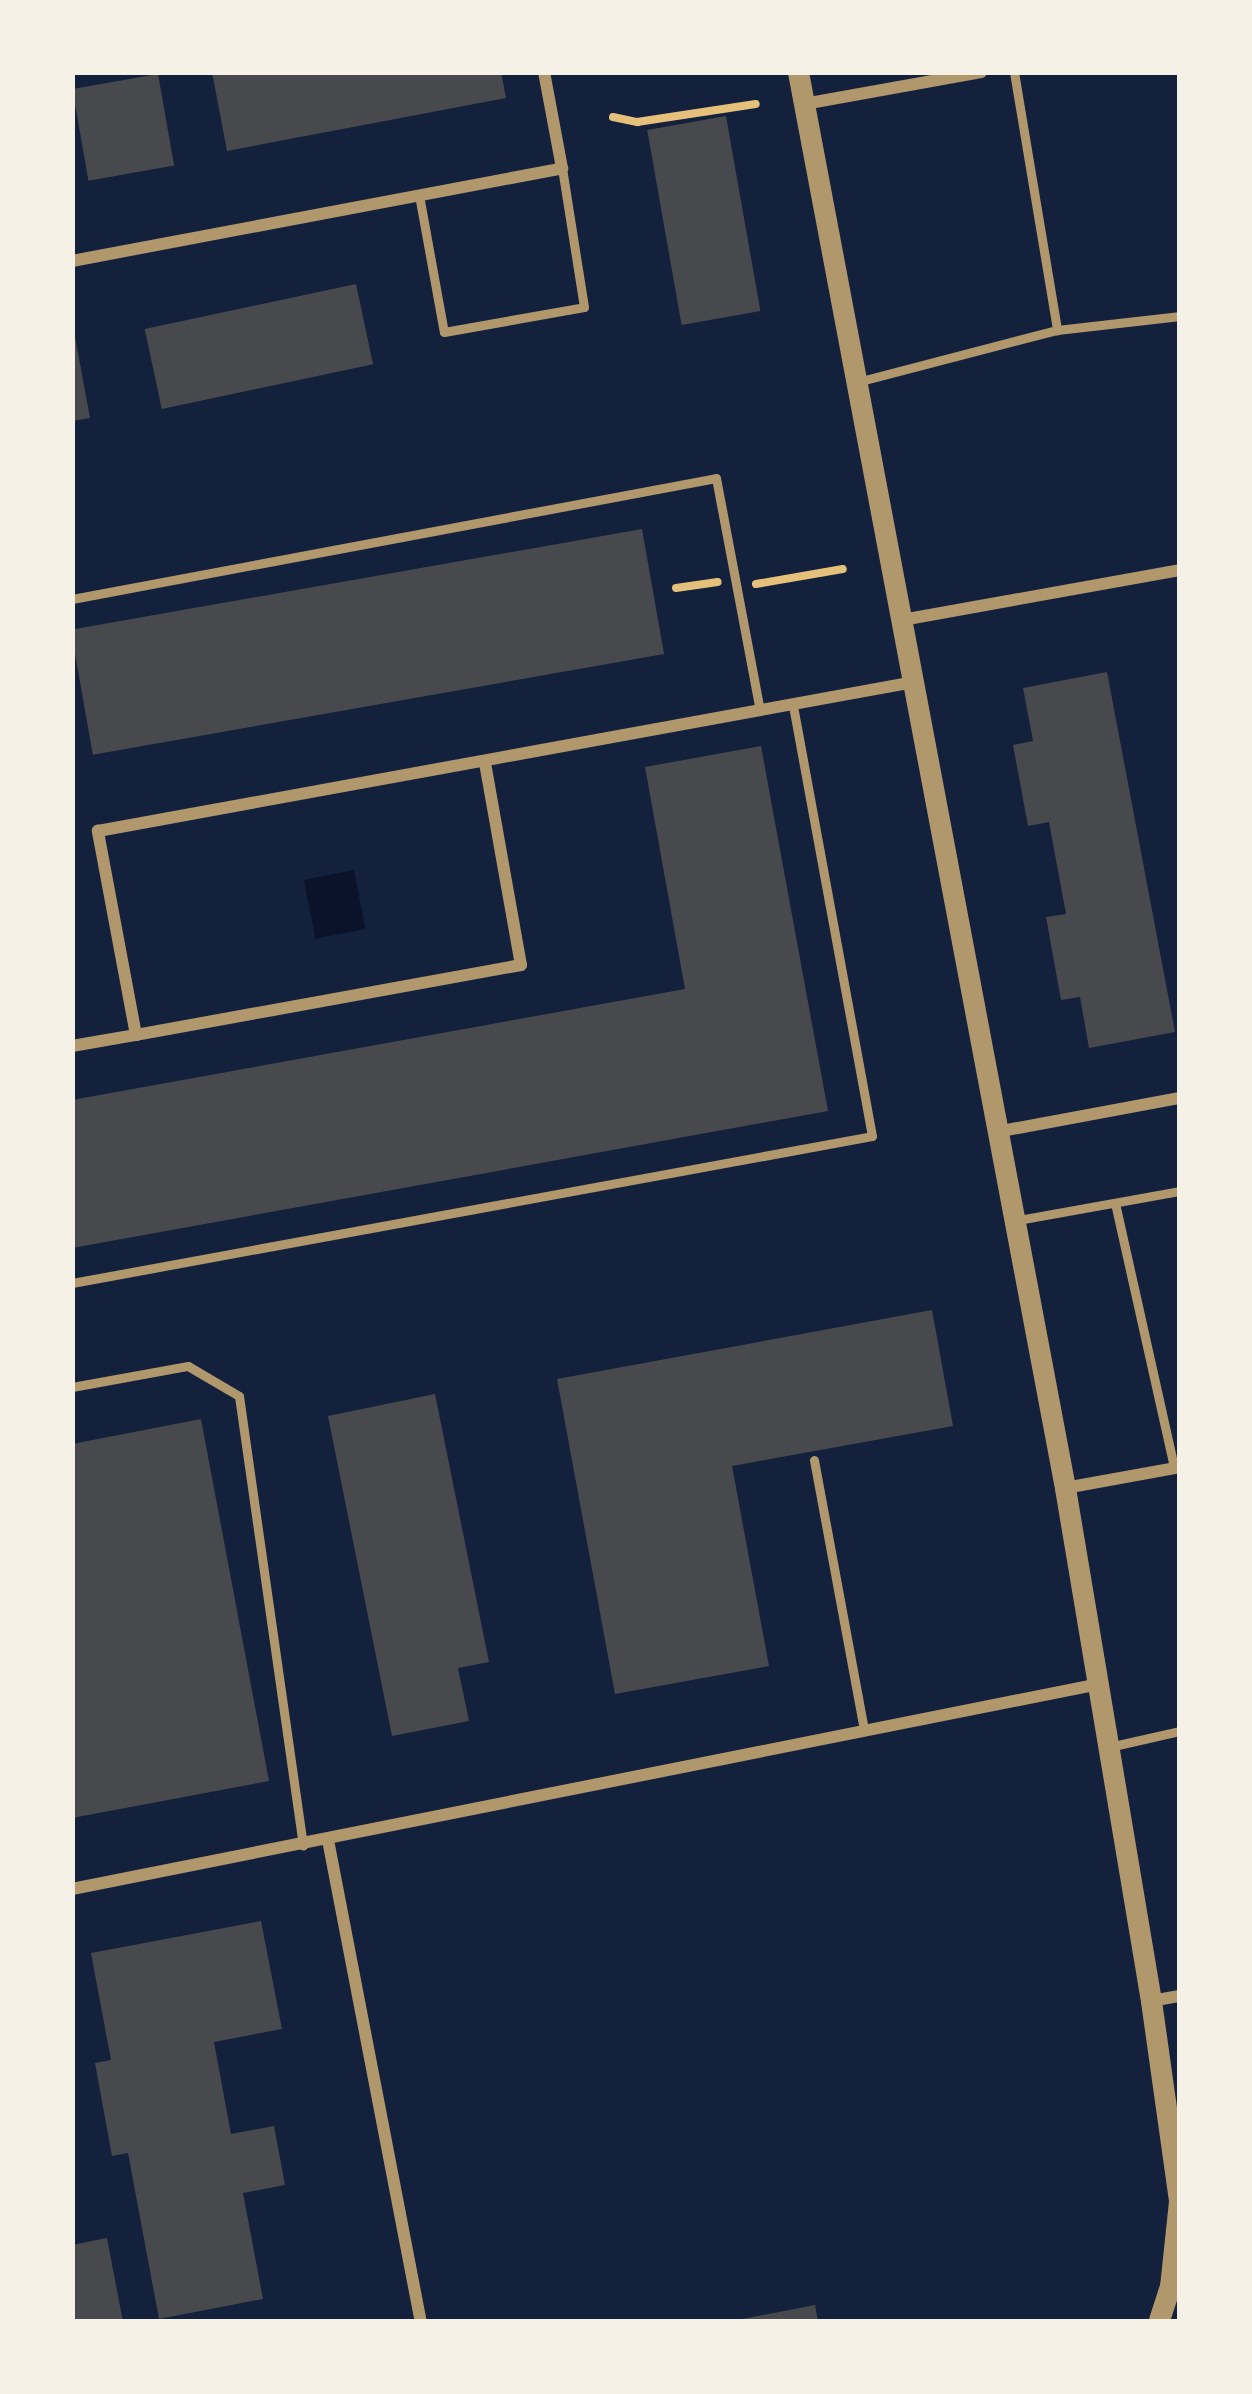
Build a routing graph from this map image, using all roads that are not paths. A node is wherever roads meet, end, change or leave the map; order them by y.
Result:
1 (544, 72) edge
2 (798, 72) edge
3 (981, 72) edge
4 (1014, 72) edge
5 (804, 104) junction
6 (562, 168) junction
7 (419, 195) junction
8 (72, 261) edge
9 (1180, 316) edge
10 (1057, 330) junction
11 (857, 382) junction
12 (1180, 570) edge
13 (72, 599) edge
14 (902, 620) junction
15 (914, 682) junction
16 (793, 704) junction
17 (760, 710) junction
18 (485, 763) junction
19 (136, 1035) junction
20 (72, 1046) edge
21 (1180, 1098) edge
22 (997, 1132) junction
23 (1180, 1191) edge
24 (1115, 1203) junction
25 (1013, 1221) junction
26 (72, 1283) edge
27 (72, 1387) edge
28 (814, 1460) dead end
29 (1177, 1468) edge
30 (1065, 1488) junction
31 (1099, 1684) junction
32 (864, 1731) junction
33 (1180, 1731) edge
34 (1109, 1747) junction
35 (328, 1840) junction
36 (303, 1845) junction
37 (72, 1889) edge
38 (1180, 1996) edge
39 (1151, 2001) junction
40 (421, 2322) edge
41 (1158, 2322) edge

1 - 6 street
2 - 5 street
3 - 5 street
4 - 10 lane
5 - 11 street
6 - 7 street
6 - 7 lane
7 - 8 street
9 - 10 lane
10 - 11 lane
11 - 14 street
12 - 14 street
13 - 17 lane
14 - 15 street
15 - 16 street
15 - 22 street
16 - 17 street
16 - 26 lane
17 - 18 street
18 - 19 street
18 - 19 street
19 - 20 street
21 - 22 street
22 - 25 street
23 - 24 lane
24 - 25 lane
24 - 29 lane
25 - 30 street
27 - 36 lane
28 - 32 lane
29 - 30 street
30 - 31 street
31 - 32 street
31 - 34 street
32 - 35 street
33 - 34 lane
34 - 39 street
35 - 36 street
35 - 40 street
36 - 37 street
38 - 39 street
39 - 41 street

